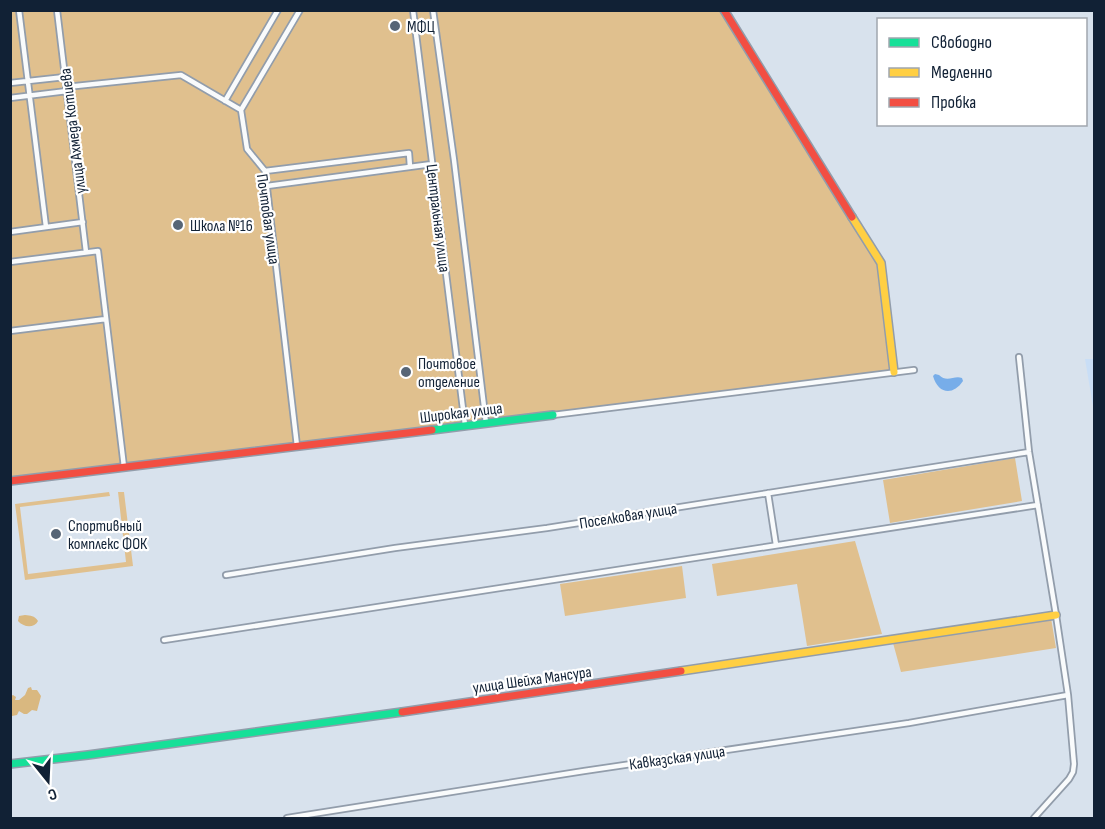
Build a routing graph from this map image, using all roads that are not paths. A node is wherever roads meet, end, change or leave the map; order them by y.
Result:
1 (19, 10) edge
2 (57, 10) edge
3 (278, 10) edge
4 (300, 10) edge
5 (413, 10) edge
6 (433, 10) edge
7 (724, 10) edge
8 (65, 76) junction
9 (28, 81) junction
10 (10, 83) edge
11 (67, 89) junction
12 (30, 96) junction
13 (10, 98) edge
14 (225, 101) junction
15 (241, 110) junction
16 (432, 165) junction
17 (410, 167) junction
18 (265, 171) junction
19 (267, 186) junction
20 (83, 222) junction
21 (46, 227) junction
22 (10, 231) edge
23 (86, 252) junction
24 (10, 262) edge
25 (106, 319) junction
26 (10, 331) edge
27 (1019, 357) dead end
28 (914, 370) dead end
29 (894, 372) junction
30 (553, 415) joint
31 (486, 423) junction
32 (465, 425) junction
33 (297, 446) junction
34 (1029, 452) junction
35 (124, 467) junction
36 (10, 481) edge
37 (768, 493) junction
38 (1038, 505) junction
39 (776, 545) junction
40 (226, 575) dead end
41 (1056, 615) junction
42 (164, 640) dead end
43 (1068, 695) junction
44 (10, 764) edge
45 (287, 819) edge
46 (1034, 819) edge

1 - 9 street
2 - 8 street, улица Ахмеда Котиева
3 - 14 street
4 - 15 street
5 - 16 street, Центральная улица
6 - 31 street, Центральная улица
7 - 29 street
8 - 9 street
8 - 11 street, улица Ахмеда Котиева
9 - 10 street
9 - 12 street
11 - 12 street
11 - 14 street
11 - 20 street, улица Ахмеда Котиева
12 - 13 street
12 - 21 street
14 - 15 street
15 - 18 street, Почтовая улица
16 - 17 street
16 - 32 street, Центральная улица
17 - 18 street
17 - 19 street
18 - 19 street, Почтовая улица
19 - 33 street, Почтовая улица
20 - 21 street
20 - 23 street, улица Ахмеда Котиева
21 - 22 street
23 - 24 street
23 - 25 street
25 - 26 street
25 - 35 street
27 - 34 street
28 - 29 street, Широкая улица
29 - 30 street, Широкая улица
30 - 31 street, Широкая улица
31 - 32 street, Широкая улица
32 - 33 street, Широкая улица
33 - 35 street, Широкая улица
34 - 37 street, Поселковая улица
34 - 38 street
35 - 36 street, Широкая улица
37 - 39 street
37 - 40 street, Поселковая улица
38 - 39 street
38 - 41 street
39 - 42 street
41 - 43 street
41 - 44 street, улица Шейха Мансура
43 - 45 street, Кавказская улица
43 - 46 street

